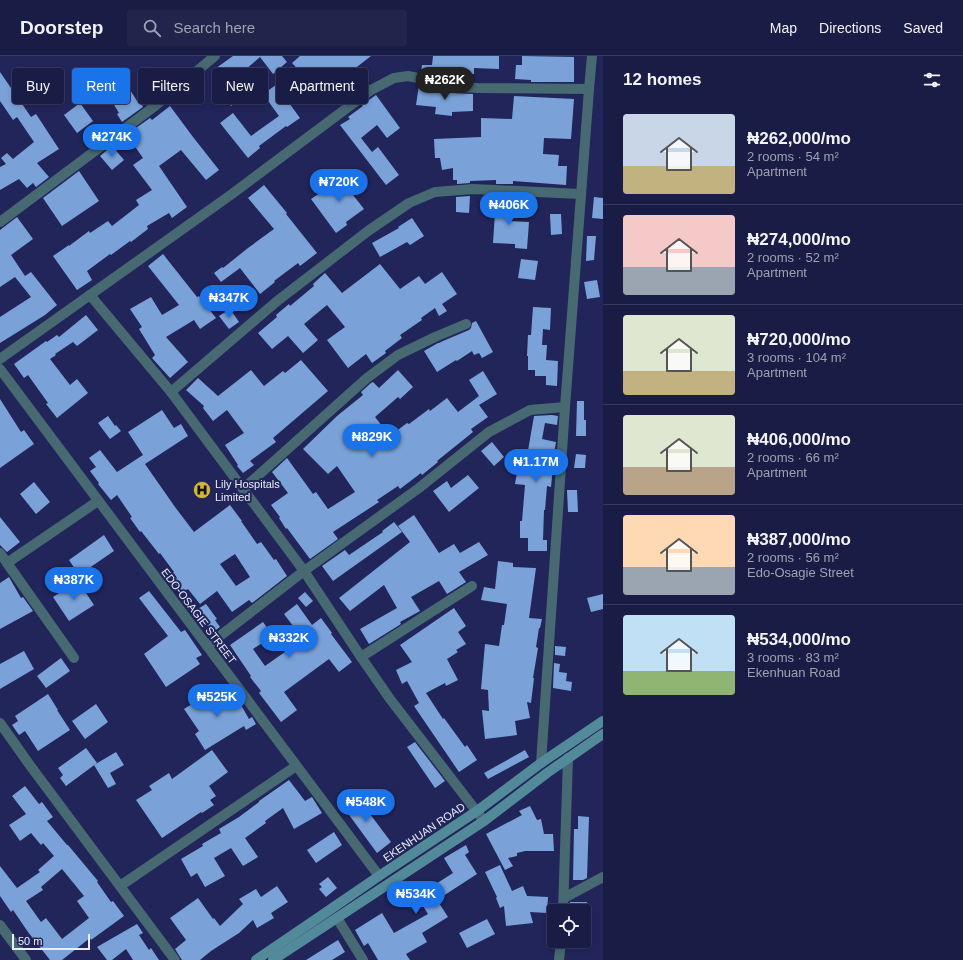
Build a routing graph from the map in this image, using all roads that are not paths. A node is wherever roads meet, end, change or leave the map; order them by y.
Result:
1 (214, 56) edge
2 (592, 56) edge
3 (589, 89) junction
4 (581, 194) junction
5 (0, 222) edge
6 (90, 295) junction
7 (466, 324) dead end
8 (0, 359) edge
9 (0, 369) edge
10 (171, 392) junction
11 (565, 406) junction
12 (243, 489) junction
13 (98, 501) junction
14 (0, 553) edge
15 (7, 563) junction
16 (304, 571) junction
17 (472, 586) dead end
18 (207, 646) junction
19 (361, 657) junction
20 (74, 658) dead end
21 (603, 721) edge
22 (0, 723) edge
23 (603, 734) edge
24 (568, 758) junction
25 (541, 763) junction
26 (296, 766) junction
27 (476, 811) junction
28 (484, 821) junction
29 (378, 876) junction
30 (603, 877) edge
31 (120, 886) junction
32 (564, 898) junction
33 (564, 904) edge
34 (337, 918) junction
35 (0, 925) edge
36 (560, 948) edge
37 (26, 960) edge
38 (175, 960) edge
39 (256, 960) edge
40 (273, 960) edge
41 (363, 960) edge
42 (559, 960) edge

1 - 5 street
2 - 3 street
3 - 4 street
3 - 6 street
4 - 10 street
4 - 11 street
6 - 8 street
6 - 10 street
7 - 12 street
9 - 13 street, EDO-OSAGIE STREET
10 - 12 street
11 - 16 street
11 - 25 street
12 - 16 street
13 - 15 street
13 - 18 street, EDO-OSAGIE STREET
14 - 15 street
15 - 20 street
16 - 18 street
16 - 19 street
17 - 19 street
18 - 26 street, EDO-OSAGIE STREET
19 - 27 street
21 - 25 main road, EKENHUAN ROAD
22 - 31 street
23 - 24 main road
24 - 28 main road
24 - 32 street
25 - 27 main road, EKENHUAN ROAD
26 - 29 street, EDO-OSAGIE STREET
26 - 31 street
27 - 28 street
27 - 29 main road, EKENHUAN ROAD
28 - 34 main road
29 - 39 main road, EKENHUAN ROAD
30 - 32 street
31 - 38 street
32 - 33 street
34 - 40 main road
34 - 41 street
35 - 37 street
36 - 42 street

